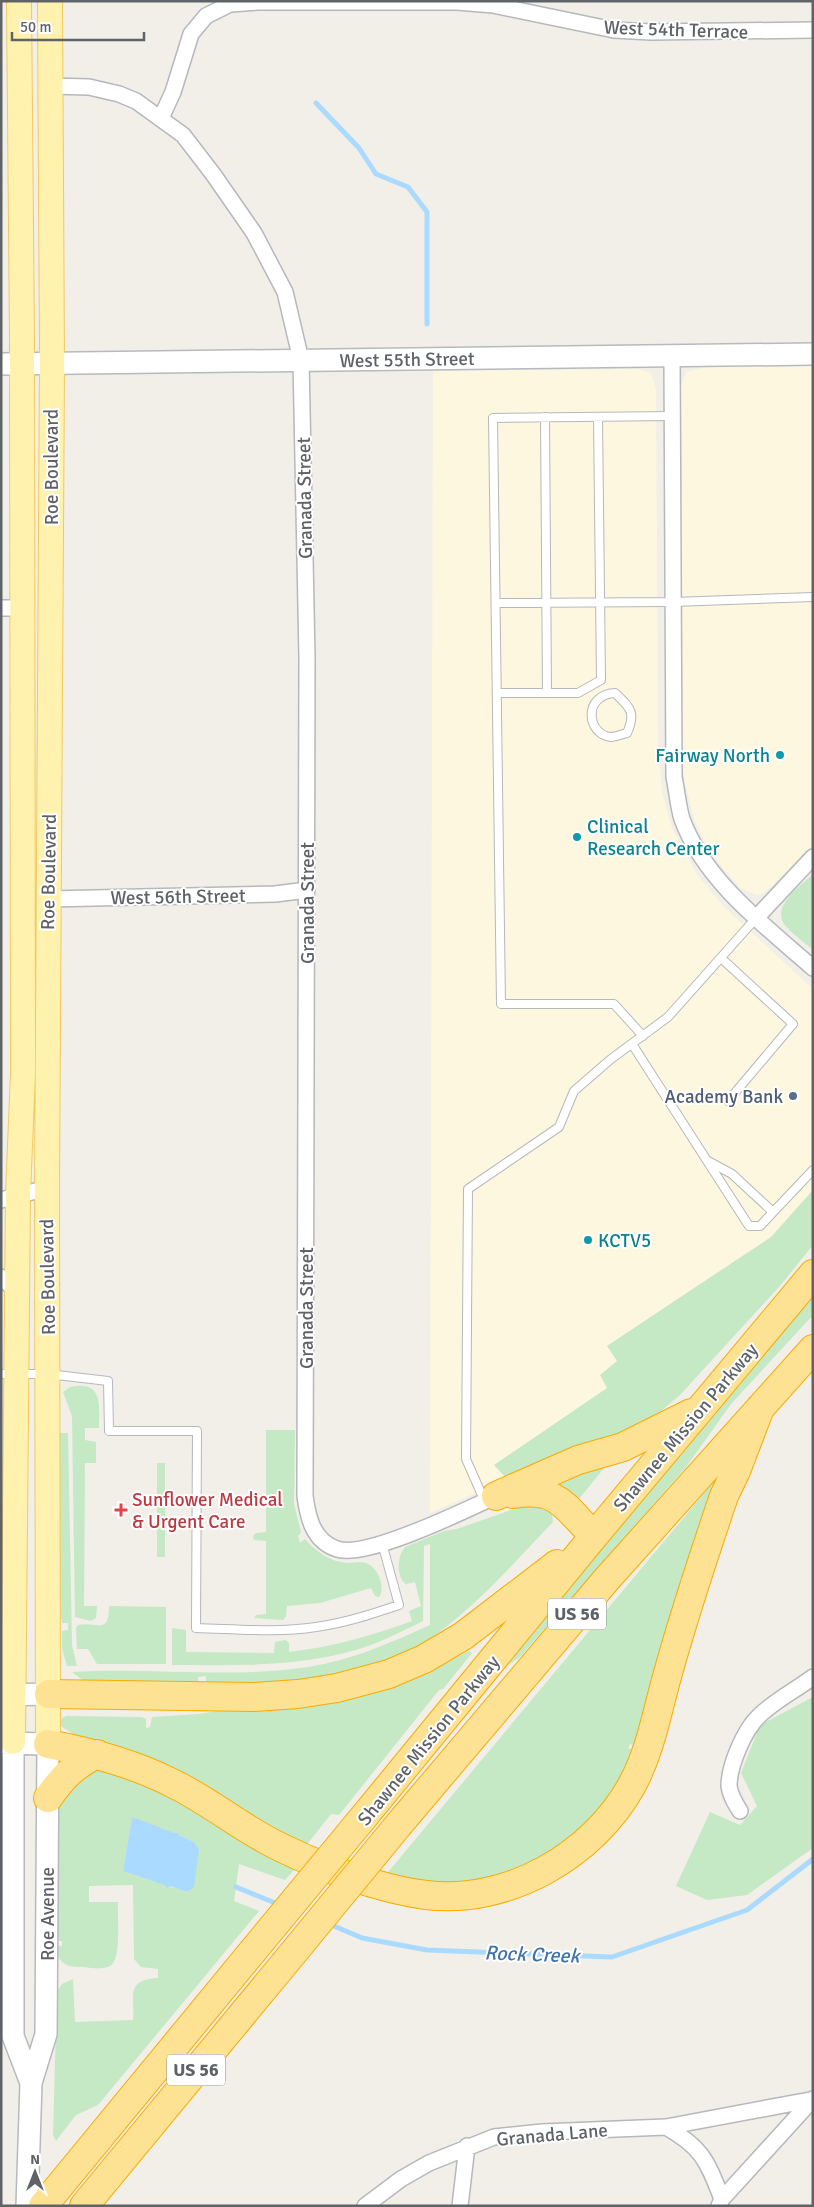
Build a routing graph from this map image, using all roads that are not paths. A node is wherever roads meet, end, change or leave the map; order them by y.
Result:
1 (19, 1) edge
2 (50, 1) edge
3 (813, 30) edge
4 (50, 86) junction
5 (161, 118) junction
6 (813, 354) edge
7 (672, 356) junction
8 (301, 360) junction
9 (12, 364) edge
10 (52, 364) junction
11 (598, 416) junction
12 (672, 416) junction
13 (545, 417) junction
14 (813, 598) edge
15 (600, 602) junction
16 (673, 602) junction
17 (496, 603) junction
18 (548, 603) junction
19 (11, 608) edge
20 (585, 689) junction
21 (497, 693) junction
22 (547, 693) junction
23 (596, 700) junction
24 (813, 857) edge
25 (307, 890) junction
26 (48, 899) junction
27 (757, 917) junction
28 (721, 958) junction
29 (813, 968) edge
30 (643, 1036) junction
31 (632, 1044) junction
32 (728, 1101) dead end
33 (706, 1160) junction
34 (813, 1170) edge
35 (46, 1188) junction
36 (9, 1197) edge
37 (773, 1212) junction
38 (813, 1274) edge
39 (9, 1284) edge
40 (813, 1349) edge
41 (9, 1374) edge
42 (48, 1374) junction
43 (701, 1408) junction
44 (760, 1408) junction
45 (490, 1499) junction
46 (594, 1536) junction
47 (382, 1543) junction
48 (813, 1677) edge
49 (7, 1694) edge
50 (49, 1694) junction
51 (7, 1742) edge
52 (48, 1744) junction
53 (97, 1754) junction
54 (48, 1798) junction
55 (740, 1810) dead end
56 (31, 2083) junction
57 (812, 2100) edge
58 (666, 2127) junction
59 (467, 2146) junction
60 (720, 2203) edge
61 (27, 2206) edge
62 (43, 2206) edge
63 (84, 2206) edge
64 (365, 2206) edge
65 (460, 2206) edge

1 - 9 main road, Roe Boulevard
2 - 4 main road, Roe Boulevard
3 - 5 street, West 54th Terrace
4 - 5 street
4 - 10 main road, Roe Boulevard
5 - 8 street, Granada Street
6 - 7 main road, West 55th Street
7 - 8 main road, West 55th Street
7 - 12 street
8 - 10 main road, West 55th Street
8 - 25 street, Granada Street
9 - 10 main road, West 55th Street
9 - 19 main road, Roe Boulevard
10 - 26 main road, Roe Boulevard
11 - 12 lane
11 - 13 lane
11 - 15 lane
12 - 16 street
13 - 17 lane
13 - 18 lane
14 - 16 lane
15 - 16 lane
15 - 18 lane
15 - 20 lane
16 - 27 street
17 - 18 lane
17 - 21 lane
18 - 22 lane
19 - 36 main road, Roe Boulevard
20 - 22 lane
20 - 23 lane
21 - 22 lane
21 - 30 lane
23 - 23 lane
24 - 27 street
25 - 26 street, West 56th Street
25 - 47 street, Granada Street
26 - 35 main road, Roe Boulevard
27 - 28 lane
27 - 29 street
28 - 30 lane
28 - 32 lane
30 - 31 lane
31 - 33 lane
31 - 45 lane
33 - 37 lane
33 - 37 lane
34 - 37 lane
35 - 36 street
35 - 42 main road, Roe Boulevard
36 - 39 main road, Roe Boulevard
38 - 43 highway, Shawnee Mission Parkway / US 56
39 - 41 main road, Roe Boulevard
40 - 44 highway, Shawnee Mission Parkway / US 56
41 - 42 lane
41 - 49 main road, Roe Boulevard
42 - 47 lane
42 - 50 main road, Roe Boulevard
43 - 45 highway
43 - 46 highway, Shawnee Mission Parkway / US 56
44 - 53 highway
44 - 63 highway, Shawnee Mission Parkway / US 56, bridge
45 - 46 highway
45 - 47 street, Granada Street
46 - 50 highway
46 - 62 highway, Shawnee Mission Parkway / US 56, bridge
48 - 55 street
49 - 50 main road
49 - 51 main road, Roe Avenue
50 - 52 main road, Roe Boulevard
51 - 52 main road
51 - 56 main road, Roe Avenue
52 - 53 highway
52 - 54 main road, Roe Avenue
53 - 54 highway
54 - 56 main road, Roe Avenue
56 - 61 main road, Roe Avenue
57 - 58 street, Granada Lane
57 - 60 street
58 - 59 street, Granada Lane
58 - 60 street
59 - 64 street, Granada Lane
59 - 65 street

